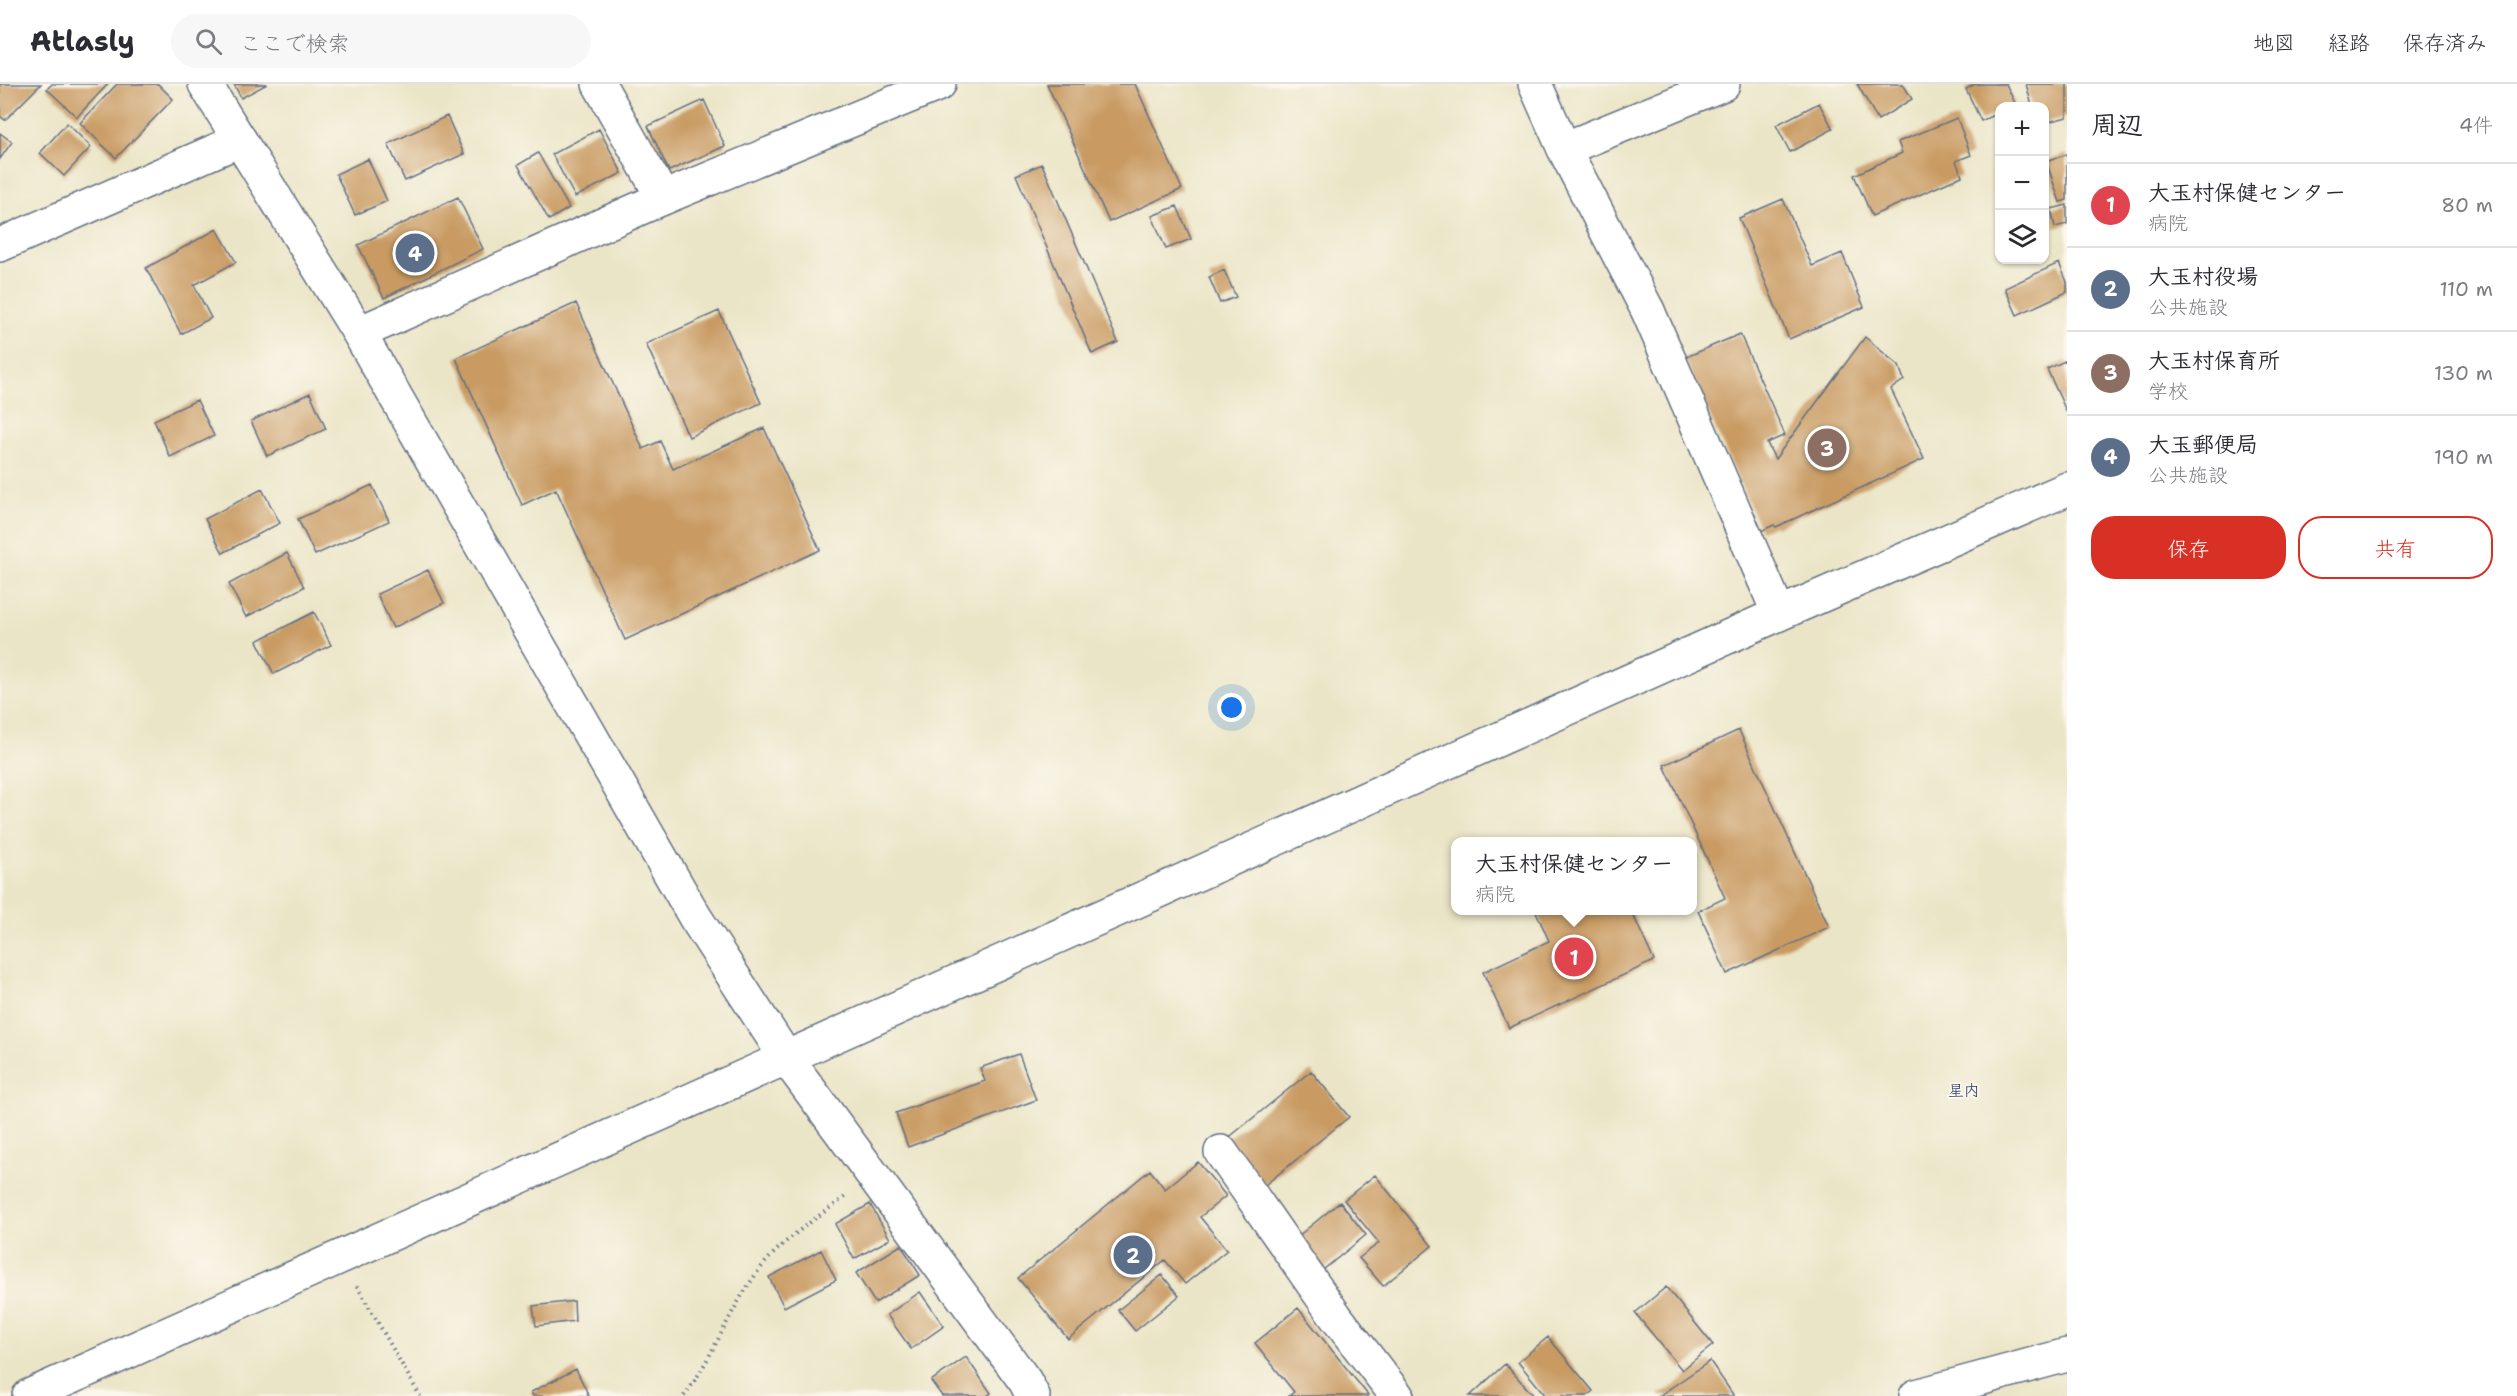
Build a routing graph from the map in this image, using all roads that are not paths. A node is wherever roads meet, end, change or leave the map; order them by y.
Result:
1 (205, 84) edge
2 (599, 84) edge
3 (939, 84) edge
4 (1535, 84) edge
5 (1723, 84) edge
6 (240, 140) junction
7 (1564, 149) junction
8 (663, 198) junction
9 (0, 245) edge
10 (359, 333) junction
11 (2067, 489) edge
12 (1779, 614) junction
13 (787, 1059) junction
14 (1221, 1152) dead end
15 (2067, 1355) edge
16 (1958, 1391) edge
17 (29, 1396) edge
18 (1033, 1396) edge
19 (1397, 1396) edge
20 (1916, 1396) edge

1 - 6 street
2 - 8 street
3 - 8 street
4 - 7 street
5 - 7 street
6 - 9 street
6 - 10 street
7 - 12 street
8 - 10 street
10 - 13 street
11 - 12 street
12 - 13 street
13 - 17 street
13 - 18 street
14 - 19 street
15 - 16 street
16 - 20 street

